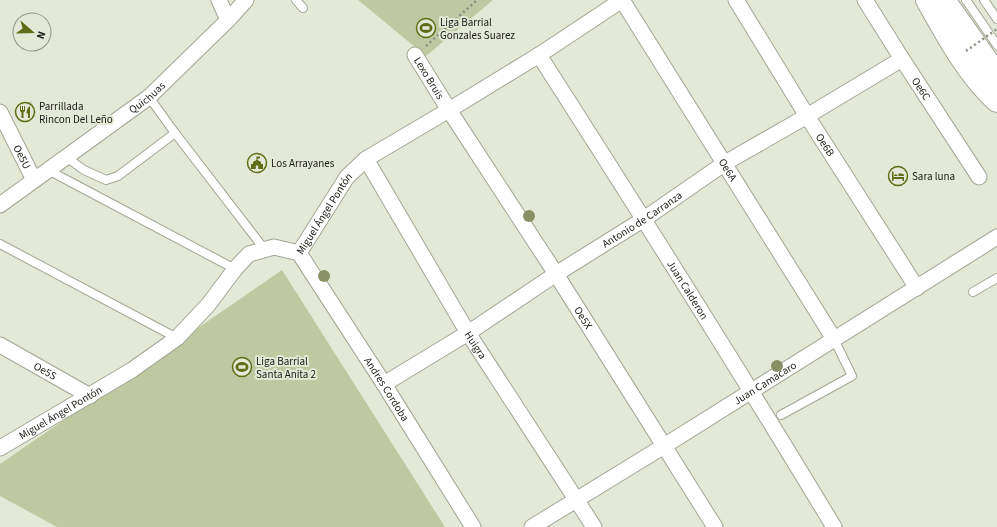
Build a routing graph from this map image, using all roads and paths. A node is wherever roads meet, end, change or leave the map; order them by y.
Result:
1 (219, 0) edge
2 (246, 0) edge
3 (296, 0) edge
4 (477, 0) edge
5 (622, 0) edge
6 (736, 0) edge
7 (865, 0) edge
8 (928, 0) edge
9 (944, 0) edge
10 (966, 0) edge
11 (984, 0) edge
12 (303, 8) dead end
13 (997, 19) edge
14 (228, 20) junction
15 (997, 29) edge
16 (997, 45) edge
17 (966, 51) dead end
18 (539, 55) junction
19 (415, 56) joint
20 (902, 59) junction
21 (997, 75) edge
22 (149, 97) junction
23 (997, 101) edge
24 (449, 110) junction
25 (0, 112) edge
26 (807, 116) junction
27 (175, 133) junction
28 (66, 157) junction
29 (366, 159) junction
30 (725, 163) junction
31 (48, 170) junction
32 (980, 177) dead end
33 (34, 180) junction
34 (0, 206) edge
35 (644, 219) junction
36 (997, 237) edge
37 (0, 244) edge
38 (265, 250) junction
39 (299, 254) junction
40 (235, 269) junction
41 (556, 274) junction
42 (997, 278) edge
43 (917, 288) junction
44 (973, 292) dead end
45 (468, 332) junction
46 (177, 338) junction
47 (834, 339) junction
48 (0, 345) edge
49 (384, 384) junction
50 (752, 391) junction
51 (90, 396) junction
52 (781, 415) dead end
53 (664, 446) junction
54 (0, 448) edge
55 (577, 499) junction
56 (473, 527) edge
57 (532, 527) edge
58 (594, 527) edge
59 (715, 527) edge
60 (834, 527) edge

1 - 14 street
2 - 14 street, Quichuas
3 - 12 lane
4 - 19 path, Lexo Bruis
5 - 18 street, Miguel Ángel Pontón
5 - 30 street, Oe6A
6 - 26 street, Oe6B
7 - 20 street, Oe6C
8 - 23 main road
9 - 21 main road
10 - 16 lane
11 - 13 lane
14 - 22 street, Quichuas
15 - 17 path, bridge
18 - 24 street, Miguel Ángel Pontón
18 - 35 street, Juan Calderon
19 - 24 street, Lexo Bruis
20 - 26 street, Antonio de Carranza
20 - 32 street, Oe6C
22 - 27 lane
22 - 28 street, Quichuas
24 - 29 street, Miguel Ángel Pontón
24 - 41 street, Oe5X
25 - 33 street, Oe5U
26 - 30 street, Antonio de Carranza
26 - 43 street, Oe6B
27 - 28 lane
27 - 38 lane
28 - 31 street, Quichuas
29 - 39 street, Miguel Ángel Pontón
29 - 45 street, Huigra
30 - 35 street, Antonio de Carranza
30 - 47 street, Oe6A
31 - 33 street, Quichuas
31 - 40 lane
33 - 34 street, Quichuas
35 - 41 street, Antonio de Carranza
35 - 50 street, Juan Calderon
36 - 43 street, Juan Camacaro
37 - 46 lane
38 - 39 street, Miguel Ángel Pontón
38 - 40 street, Miguel Ángel Pontón
39 - 49 street, Andres Cordoba
40 - 46 street, Miguel Ángel Pontón
41 - 45 street, Antonio de Carranza
41 - 53 street, Oe5X
42 - 44 lane
43 - 47 street, Juan Camacaro
45 - 49 street, Antonio de Carranza
45 - 55 street, Huigra
46 - 51 street, Miguel Ángel Pontón
47 - 50 street, Juan Camacaro
47 - 52 lane
48 - 51 street, Oe5S
49 - 56 street, Andres Cordoba
50 - 53 street, Juan Camacaro
50 - 60 street, Juan Calderon
51 - 54 street, Miguel Ángel Pontón
53 - 55 street, Juan Camacaro
53 - 59 street, Oe5X
55 - 57 street, Juan Camacaro
55 - 58 street, Huigra

